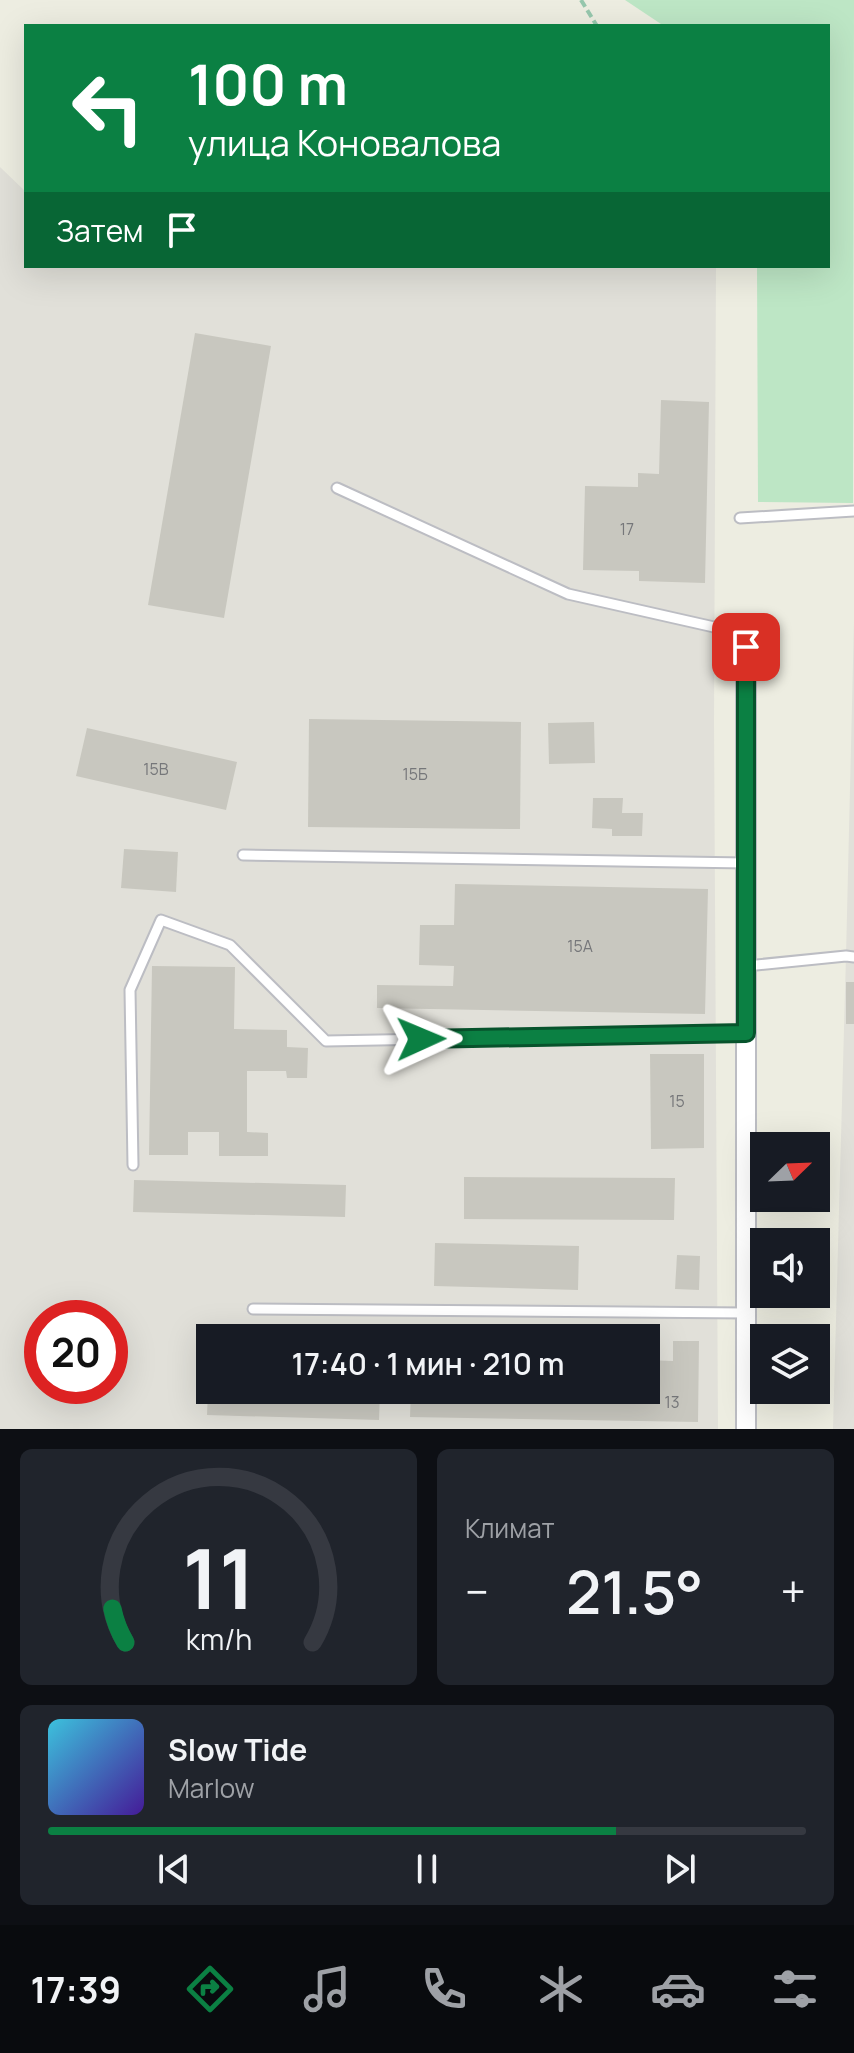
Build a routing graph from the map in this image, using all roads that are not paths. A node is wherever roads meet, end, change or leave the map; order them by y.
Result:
1 (337, 488) dead end
2 (854, 511) edge
3 (740, 518) dead end
4 (746, 647) joint
5 (243, 855) dead end
6 (746, 863) junction
7 (854, 957) edge
8 (746, 966) junction
9 (746, 1033) junction
10 (133, 1165) dead end
11 (253, 1309) dead end
12 (746, 1313) junction
13 (746, 1429) edge

1 - 4 lane
2 - 3 lane
4 - 6 street
5 - 6 lane
6 - 8 street
7 - 8 lane
8 - 9 street
9 - 10 lane
9 - 12 street
11 - 12 lane
12 - 13 street

